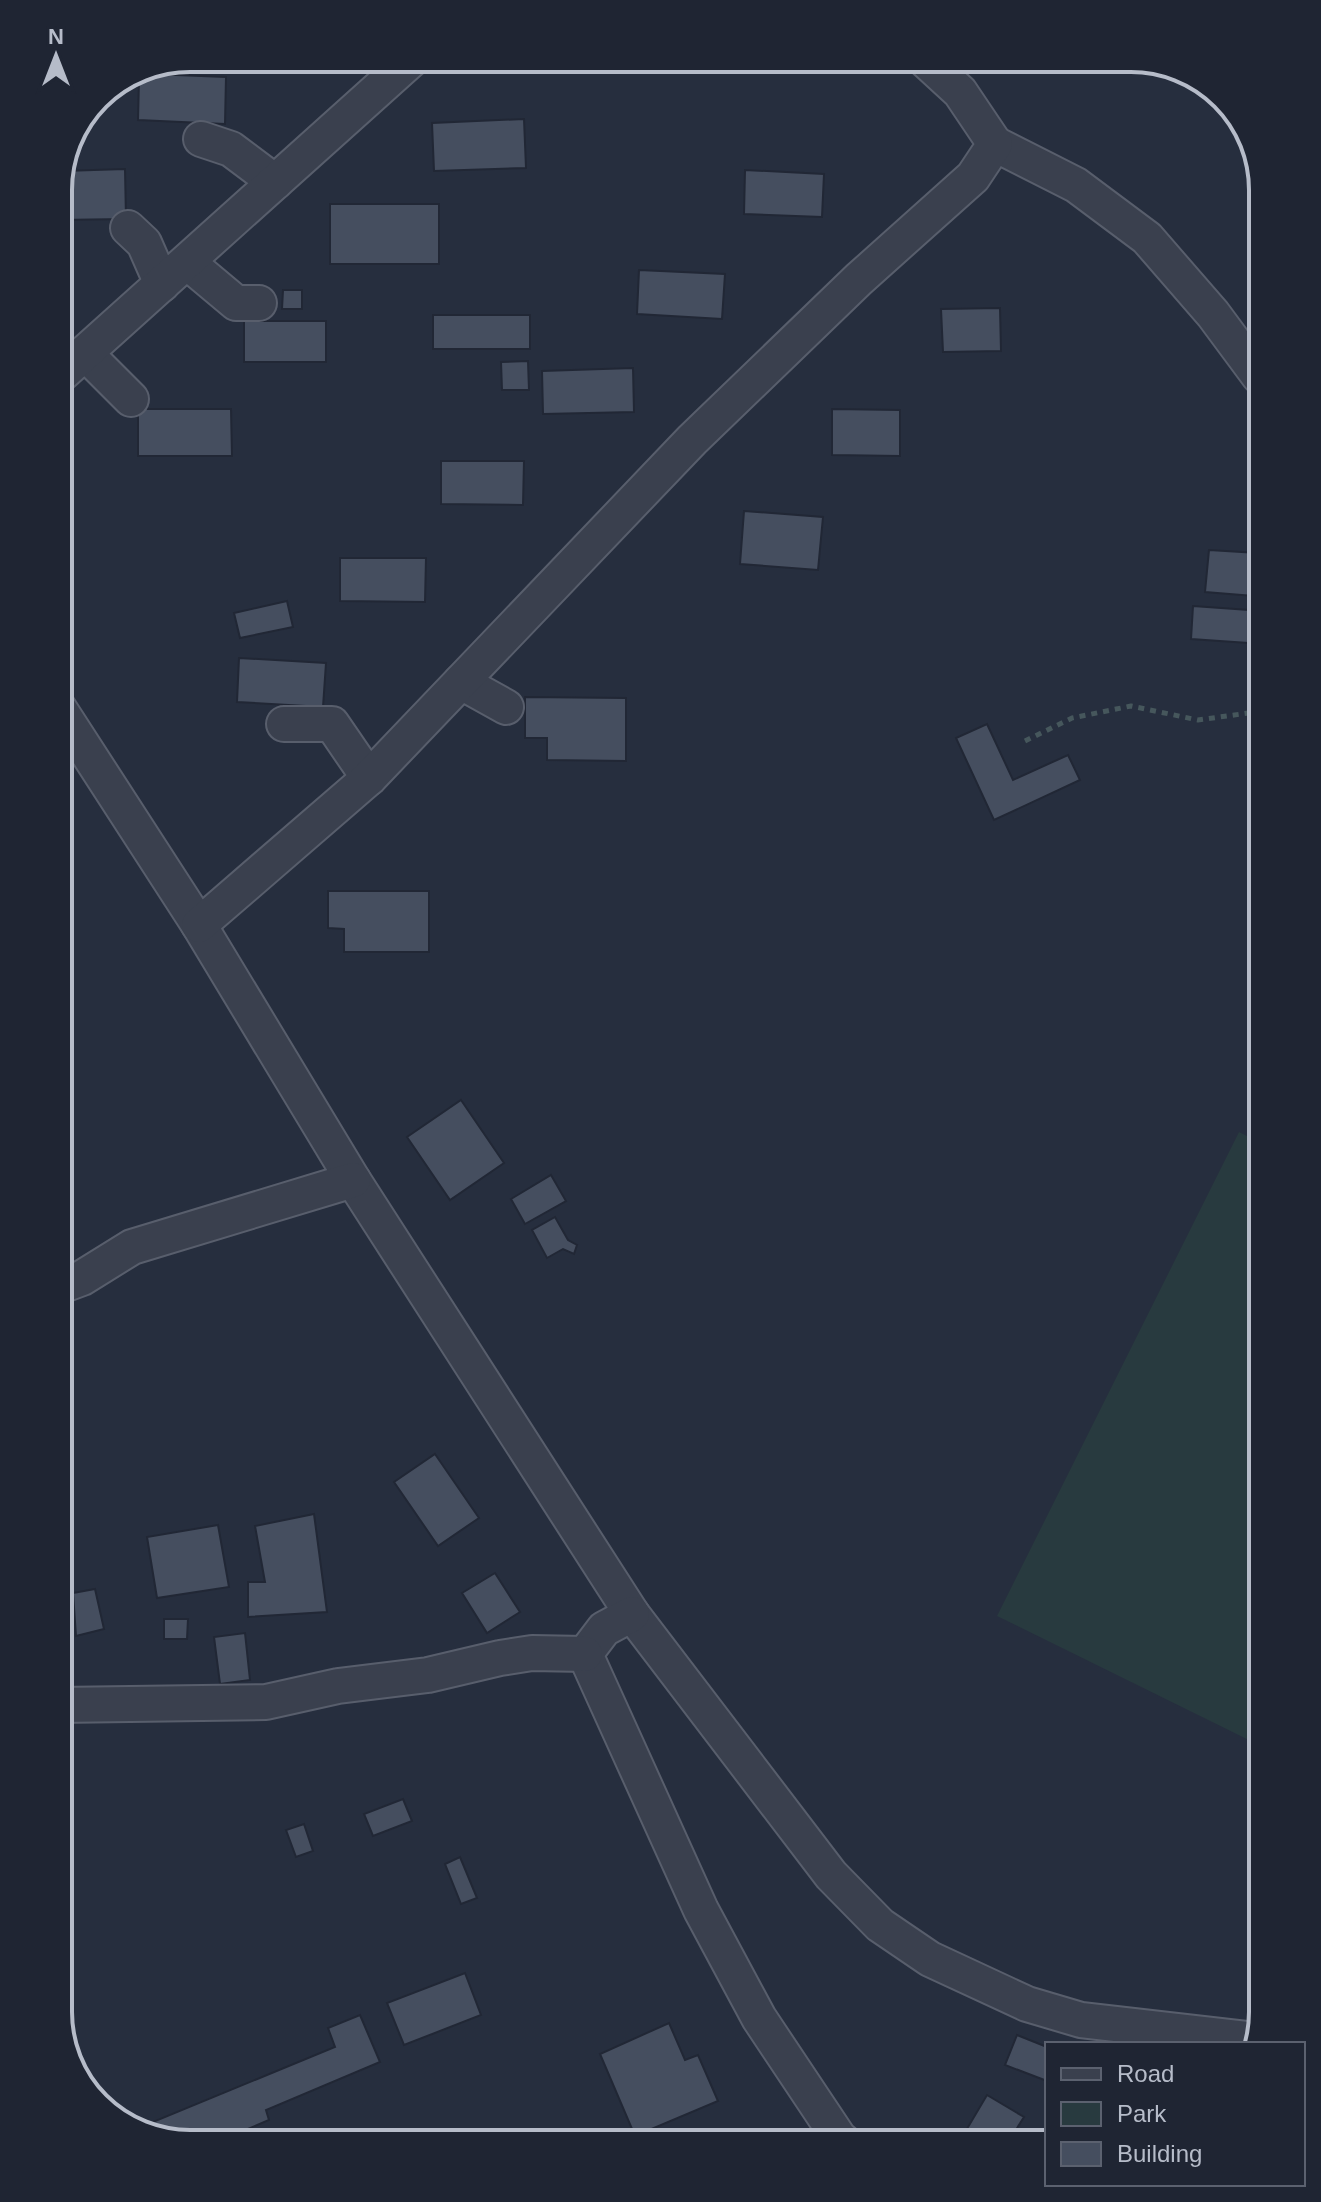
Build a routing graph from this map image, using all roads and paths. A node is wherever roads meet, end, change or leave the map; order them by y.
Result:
1 (397, 72) edge
2 (938, 72) edge
3 (201, 139) dead end
4 (995, 144) junction
5 (275, 182) junction
6 (128, 228) dead end
7 (174, 273) junction
8 (259, 303) dead end
9 (85, 353) junction
10 (1249, 363) edge
11 (72, 365) edge
12 (131, 399) dead end
13 (461, 682) junction
14 (506, 707) dead end
15 (1249, 713) edge
16 (284, 724) dead end
17 (72, 729) edge
18 (1025, 741) dead end
19 (369, 778) junction
20 (199, 925) junction
21 (353, 1180) junction
22 (72, 1282) edge
23 (632, 1614) junction
24 (585, 1654) junction
25 (72, 1705) edge
26 (1246, 2039) edge
27 (834, 2130) edge

1 - 5 street
2 - 4 street
3 - 5 street
4 - 10 street
4 - 13 street
5 - 7 street
6 - 7 street
7 - 8 street
7 - 9 street
9 - 11 street
9 - 12 street
13 - 14 street
13 - 19 street
15 - 18 path
16 - 19 street
17 - 20 street
19 - 20 street
20 - 21 street
21 - 22 street
21 - 23 street
23 - 24 street
23 - 26 street
24 - 25 street
24 - 27 street

